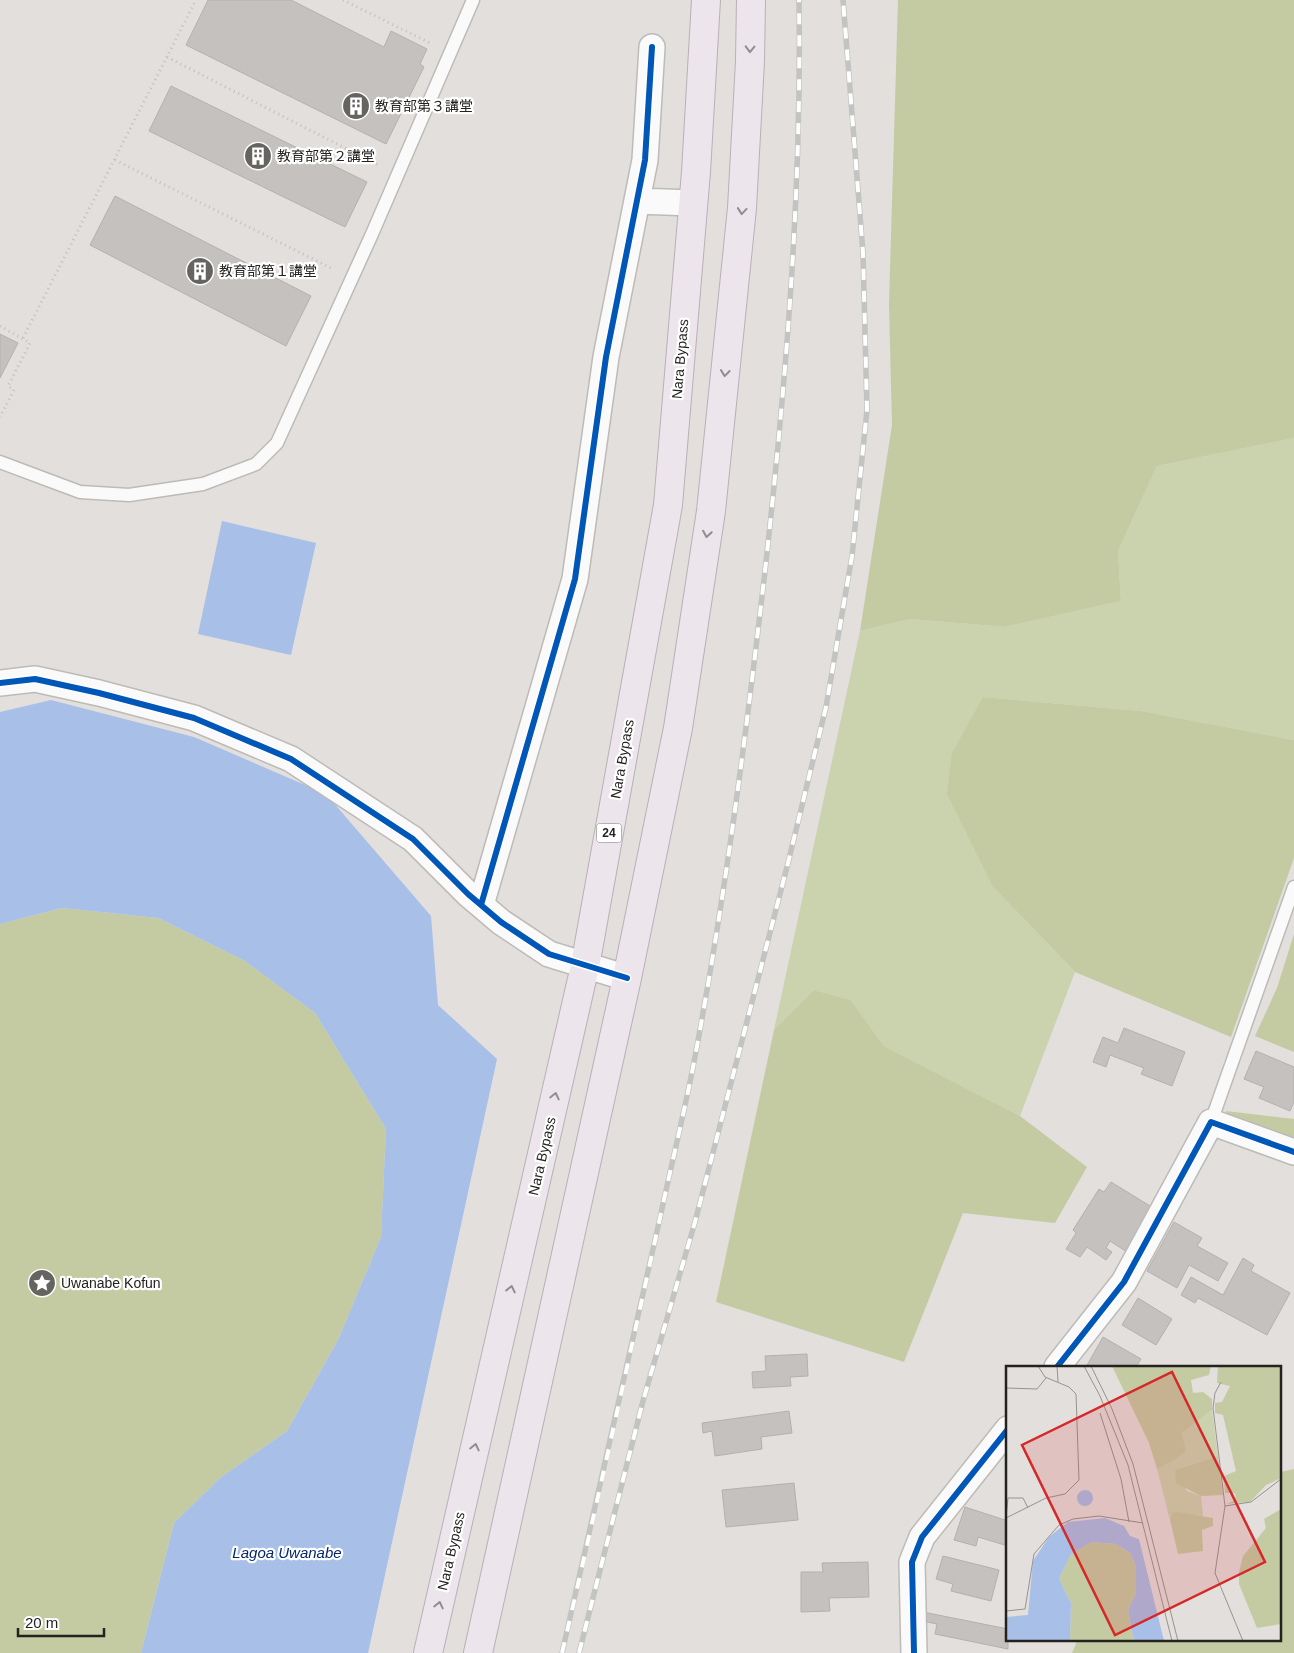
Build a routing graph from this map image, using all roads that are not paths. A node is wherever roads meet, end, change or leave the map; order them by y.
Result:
1 (473, 0) edge
2 (706, 0) edge
3 (751, 0) edge
4 (652, 47) dead end
5 (636, 201) junction
6 (693, 203) junction
7 (0, 462) edge
8 (0, 683) edge
9 (1294, 887) edge
10 (481, 905) junction
11 (585, 966) junction
12 (627, 978) junction
13 (1211, 1122) junction
14 (1294, 1152) edge
15 (1058, 1366) edge
16 (1006, 1431) edge
17 (428, 1653) edge
18 (478, 1653) edge
19 (914, 1653) edge

1 - 7 lane
2 - 6 highway, Nara Bypass / 24
3 -> 12 highway
4 - 5 street
5 - 6 street
5 - 10 street
6 - 11 highway, Nara Bypass / 24
8 - 10 street
9 - 13 lane
10 - 11 street
11 - 12 street
17 -> 11 highway, Nara Bypass / 24
12 - 18 highway
13 - 14 street
13 - 15 street
16 - 19 street

